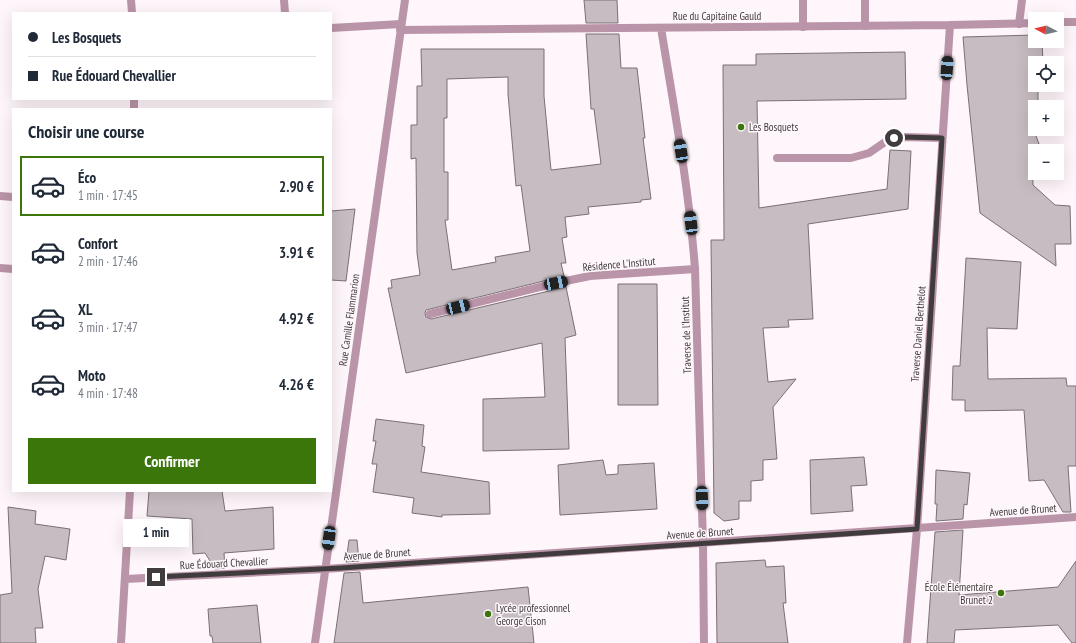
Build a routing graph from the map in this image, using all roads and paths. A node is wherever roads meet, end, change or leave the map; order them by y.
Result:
1 (131, 0) edge
2 (284, 0) edge
3 (405, 0) edge
4 (803, 0) edge
5 (865, 0) edge
6 (1022, 0) edge
7 (132, 12) edge
8 (285, 12) edge
9 (1064, 22) edge
10 (1076, 22) edge
11 (1028, 23) edge
12 (1019, 24) junction
13 (950, 25) junction
14 (865, 26) junction
15 (401, 27) junction
16 (803, 27) junction
17 (332, 28) edge
18 (662, 28) junction
19 (942, 138) junction
20 (777, 158) dead end
21 (0, 196) edge
22 (12, 196) edge
23 (0, 268) edge
24 (12, 269) edge
25 (695, 269) junction
26 (430, 314) dead end
27 (130, 492) edge
28 (1076, 517) edge
29 (917, 529) junction
30 (704, 543) junction
31 (325, 568) junction
32 (125, 579) junction
33 (121, 643) edge
34 (315, 643) edge
35 (704, 643) edge
36 (906, 643) edge

1 - 7 street
2 - 8 street
3 - 15 street, Rue Camille Flammarion
4 - 16 street
5 - 14 street
6 - 12 street
9 - 10 street
11 - 12 street, Rue du Capitaine Gauld
12 - 13 street, Rue du Capitaine Gauld
13 - 14 street, Rue du Capitaine Gauld
13 - 19 street, Traverse Daniel Berthelot
14 - 16 street, Rue du Capitaine Gauld
15 - 17 street, Rue du Capitaine Gauld
15 - 18 street, Rue du Capitaine Gauld
15 - 31 street, Rue Camille Flammarion
16 - 18 street, Rue du Capitaine Gauld
18 - 25 street, Traverse de l'Institut
19 - 20 street
19 - 29 street, Traverse Daniel Berthelot
21 - 22 street
23 - 24 street
25 - 26 street, Résidence L'Institut
25 - 30 street, Traverse de l'Institut
27 - 32 street
28 - 29 street, Avenue de Brunet
29 - 30 street, Avenue de Brunet
29 - 36 street, Traverse Daniel Berthelot
30 - 31 street, Avenue de Brunet
30 - 35 street, Traverse de l'Institut
31 - 32 street, Rue Édouard Chevallier
31 - 34 street, Rue Camille Flammarion
32 - 33 street

